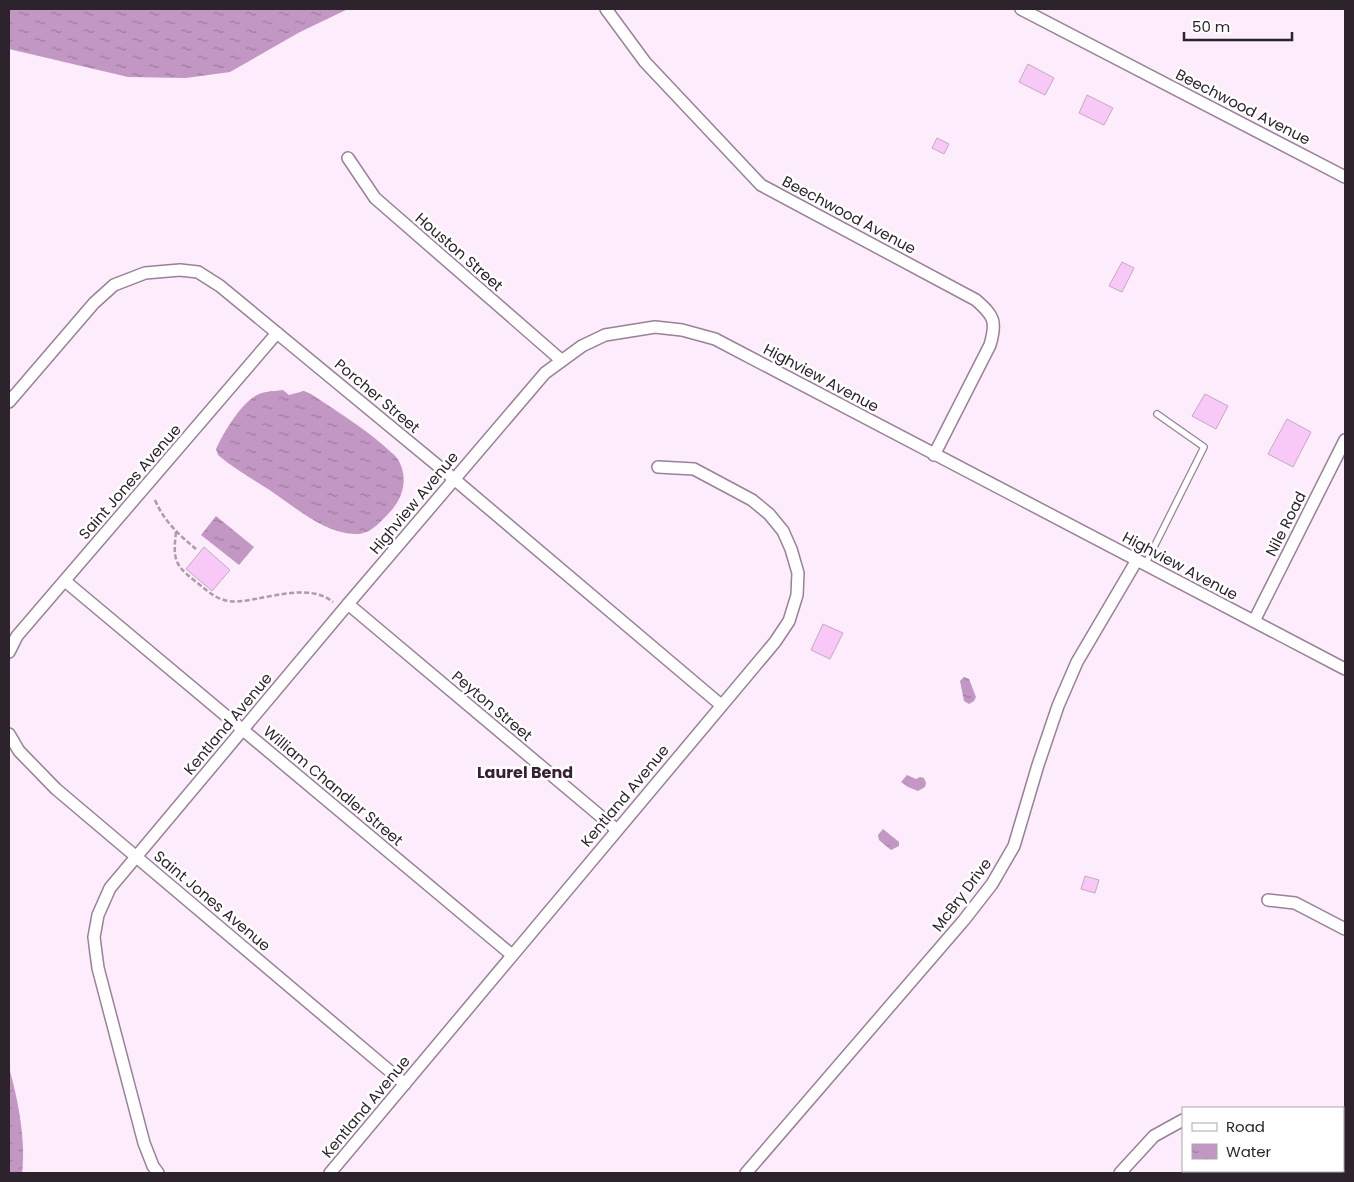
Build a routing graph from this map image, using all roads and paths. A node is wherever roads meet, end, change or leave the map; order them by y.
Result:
1 (606, 9) edge
2 (1021, 9) edge
3 (348, 158) dead end
4 (1345, 177) edge
5 (277, 333) junction
6 (561, 360) junction
7 (9, 402) edge
8 (1157, 414) dead end
9 (1345, 440) edge
10 (934, 455) junction
11 (658, 467) dead end
12 (454, 479) junction
13 (155, 500) dead end
14 (176, 532) junction
15 (196, 548) dead end
16 (1141, 562) junction
17 (65, 581) junction
18 (334, 603) dead end
19 (348, 604) junction
20 (1254, 621) junction
21 (9, 652) edge
22 (1345, 669) edge
23 (721, 705) junction
24 (243, 730) junction
25 (9, 734) edge
26 (617, 830) junction
27 (136, 857) junction
28 (1268, 900) dead end
29 (1345, 929) edge
30 (512, 955) junction
31 (404, 1084) junction
32 (1182, 1121) edge
33 (158, 1173) edge
34 (330, 1173) edge
35 (746, 1173) edge
36 (1120, 1173) edge

1 - 10 street, Beechwood Avenue
2 - 4 street, Beechwood Avenue
3 - 6 street, Houston Street
5 - 7 street, Porcher Street
5 - 12 street, Porcher Street
5 - 17 street, Saint Jones Avenue
6 - 10 street, Highview Avenue
6 - 12 street, Highview Avenue
8 - 16 lane
9 - 20 street, Nile Road
10 - 16 street, Highview Avenue
11 - 23 street, Kentland Avenue
12 - 19 street, Highview Avenue
12 - 23 street, Porcher Street
13 - 14 path
14 - 15 path
14 - 18 path
16 - 20 street, Highview Avenue
16 - 35 street, McBry Drive
17 - 21 street, Saint Jones Avenue
17 - 24 street, William Chandler Street
19 - 24 street, Kentland Avenue
19 - 26 street, Peyton Street
20 - 22 street, Highview Avenue
23 - 26 street, Kentland Avenue
24 - 27 street, Kentland Avenue
24 - 30 street, William Chandler Street
25 - 27 street, Saint Jones Avenue
26 - 30 street, Kentland Avenue
27 - 31 street, Saint Jones Avenue
27 - 33 street, Kentland Avenue
28 - 29 street
30 - 31 street, Kentland Avenue
31 - 34 street, Kentland Avenue
32 - 36 street

